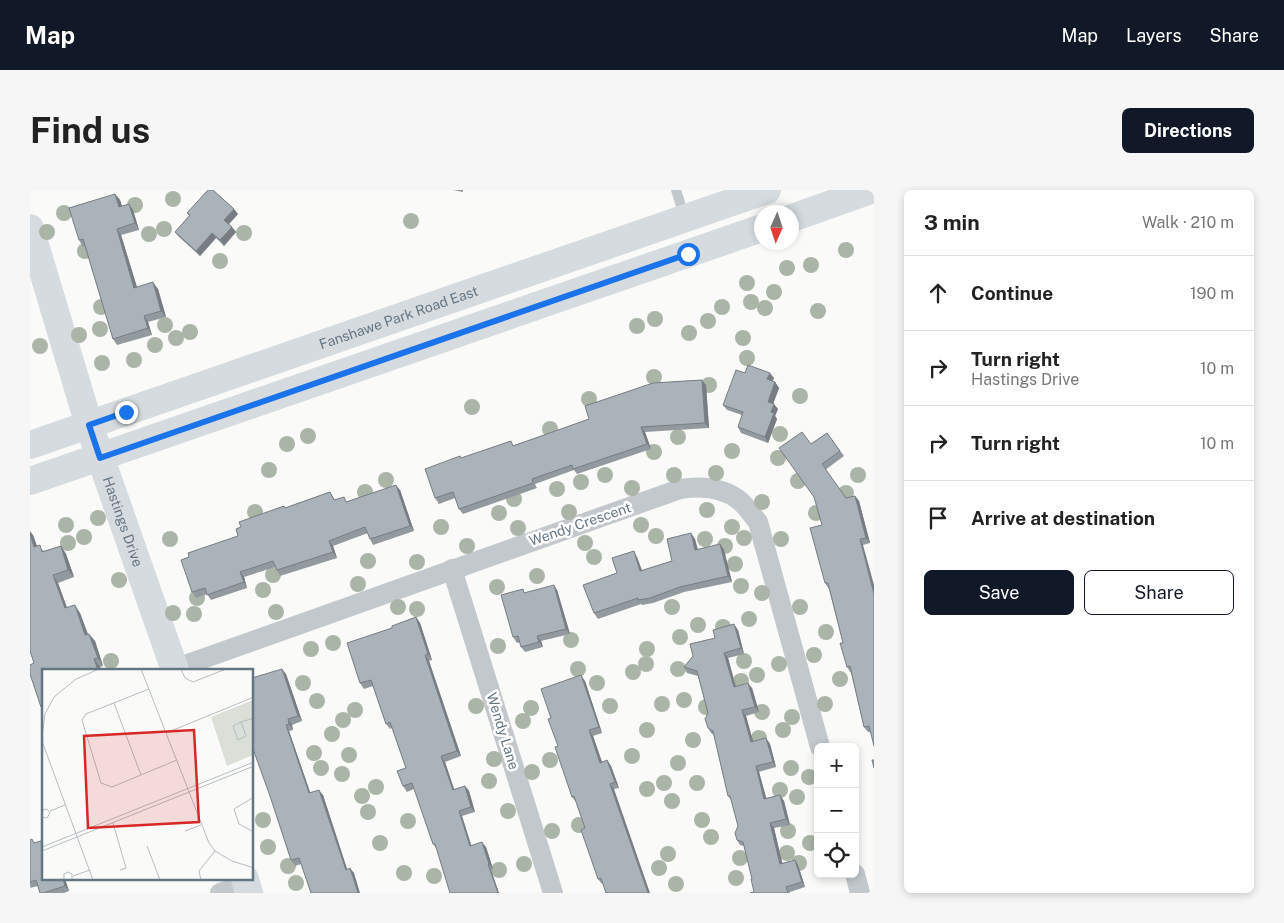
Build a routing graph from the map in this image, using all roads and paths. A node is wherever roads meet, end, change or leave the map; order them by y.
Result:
1 (676, 190) edge
2 (767, 190) edge
3 (871, 190) edge
4 (799, 216) edge
5 (685, 219) junction
6 (30, 228) edge
7 (754, 231) edge
8 (89, 425) junction
9 (30, 445) edge
10 (100, 458) junction
11 (30, 481) edge
12 (452, 569) junction
13 (175, 669) edge
14 (178, 669) edge
15 (819, 743) edge
16 (856, 878) edge
17 (247, 885) edge
18 (220, 893) edge
19 (553, 893) edge
20 (860, 893) edge

1 - 5 lane
2 - 5 main road, Fanshawe Park Road East
3 - 4 main road
5 - 8 main road, Fanshawe Park Road East
6 - 8 main road, Hastings Drive
7 - 10 main road
8 - 9 main road, Fanshawe Park Road East
8 - 10 main road, Hastings Drive
10 - 11 main road
10 - 13 main road, Hastings Drive
12 - 14 street, Wendy Crescent
12 - 15 street, Wendy Crescent
12 - 19 street, Wendy Lane
16 - 20 street
17 - 18 street

